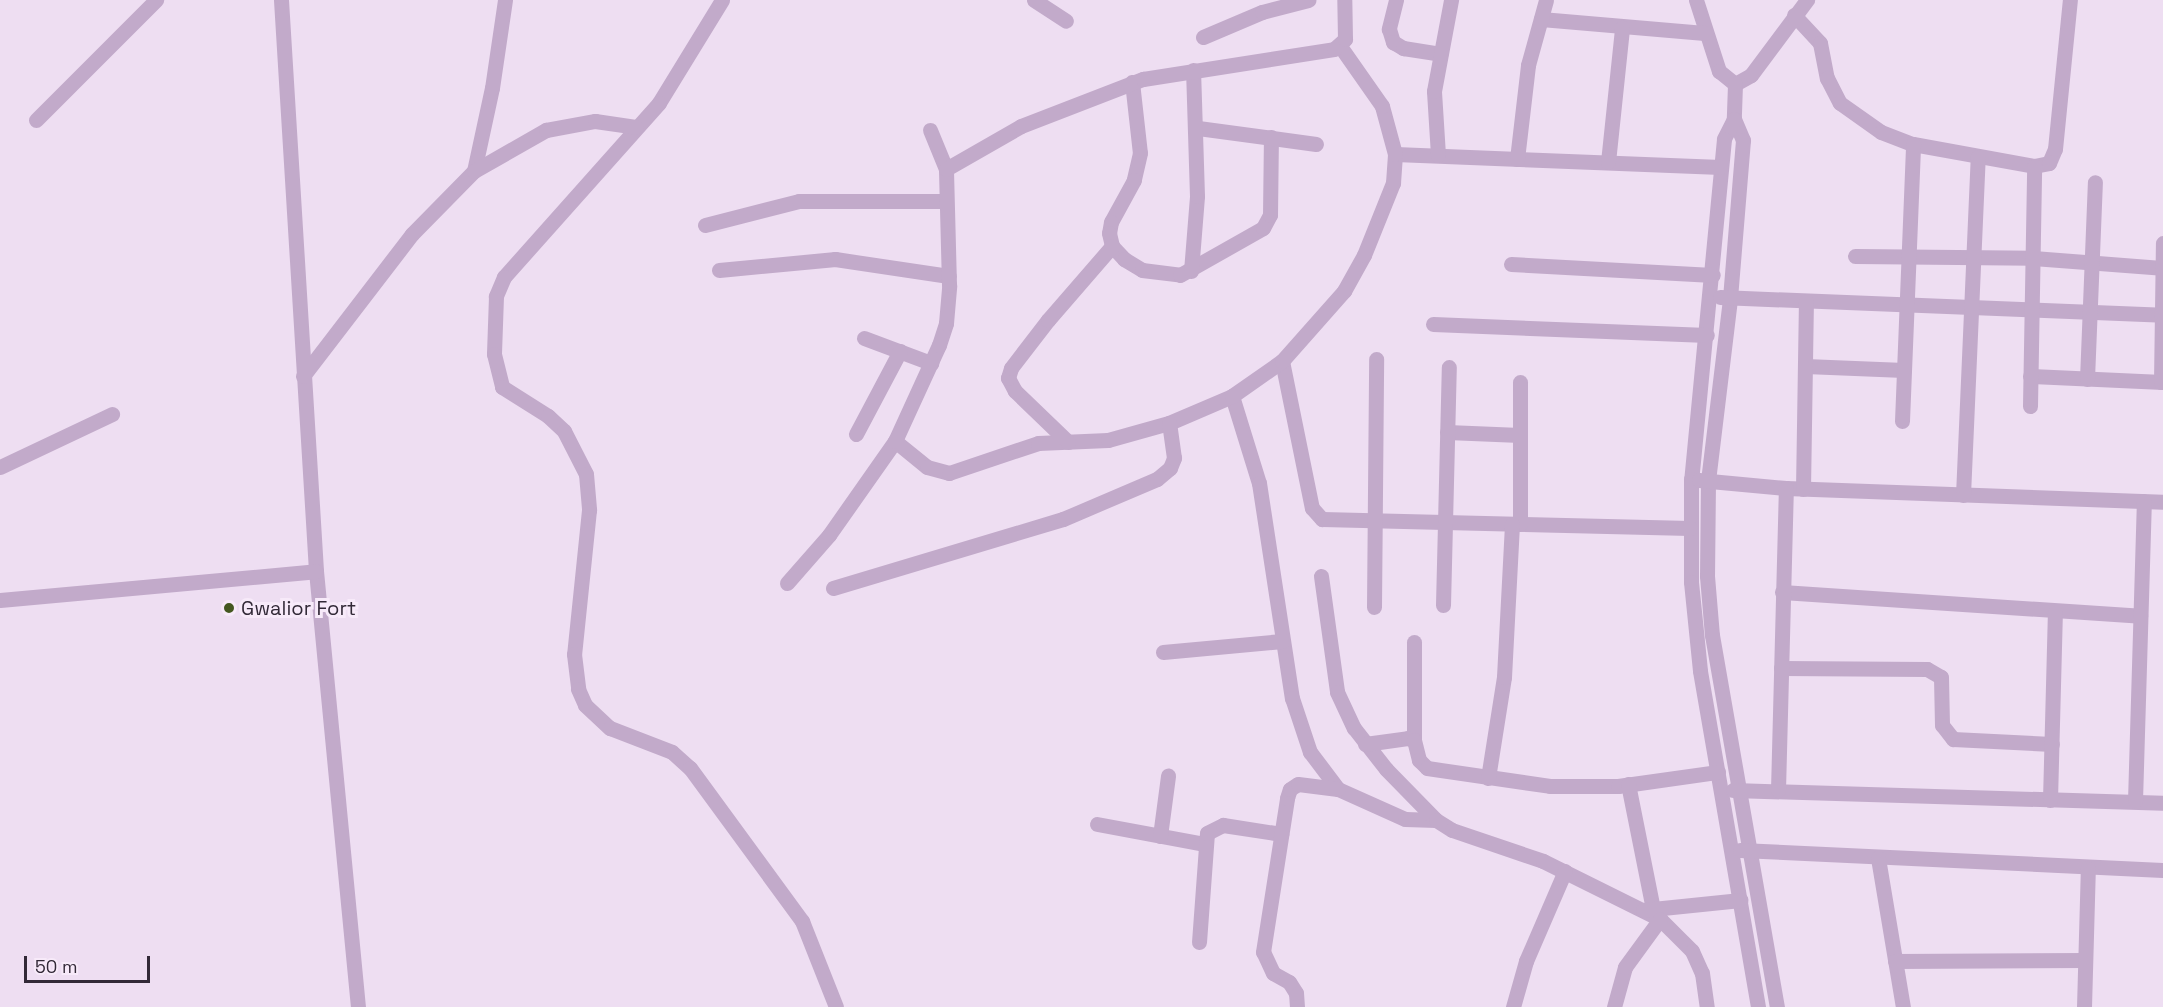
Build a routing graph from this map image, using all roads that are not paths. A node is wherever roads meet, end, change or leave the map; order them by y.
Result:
1 (156, 0) edge
2 (281, 0) edge
3 (505, 0) edge
4 (723, 0) edge
5 (1034, 0) edge
6 (1308, 0) edge
7 (1344, 0) edge
8 (1396, 0) edge
9 (1451, 0) edge
10 (1545, 0) edge
11 (1696, 0) edge
12 (1807, 0) edge
13 (2070, 0) edge
14 (1058, 5) edge
15 (1794, 15) junction
16 (1541, 19) junction
17 (1066, 21) dead end
18 (1622, 28) junction
19 (1704, 33) junction
20 (1203, 37) dead end
21 (1340, 46) junction
22 (1441, 54) junction
23 (1193, 70) junction
24 (1132, 82) junction
25 (1735, 84) junction
26 (1734, 118) junction
27 (36, 120) dead end
28 (636, 128) junction
29 (1198, 128) junction
30 (930, 130) dead end
31 (1271, 137) junction
32 (1316, 144) dead end
33 (1913, 144) junction
34 (1395, 154) junction
35 (1438, 155) junction
36 (1978, 157) junction
37 (1516, 159) junction
38 (1608, 162) junction
39 (2034, 166) junction
40 (1721, 167) junction
41 (946, 169) junction
42 (474, 171) junction
43 (2095, 182) dead end
44 (945, 201) junction
45 (705, 225) dead end
46 (2163, 243) edge
47 (1112, 246) junction
48 (1855, 256) dead end
49 (1908, 256) junction
50 (1973, 257) junction
51 (2033, 258) junction
52 (2092, 263) junction
53 (1511, 264) dead end
54 (2162, 268) edge
55 (719, 270) dead end
56 (1191, 271) junction
57 (1713, 274) junction
58 (949, 276) junction
59 (1711, 296) junction
60 (1730, 299) junction
61 (1806, 301) junction
62 (1907, 305) junction
63 (1971, 307) junction
64 (2032, 309) junction
65 (2090, 312) junction
66 (2162, 315) edge
67 (1433, 324) dead end
68 (1707, 335) junction
69 (864, 338) dead end
70 (900, 351) junction
71 (1377, 359) dead end
72 (1282, 361) junction
73 (932, 363) junction
74 (1805, 366) junction
75 (1449, 367) dead end
76 (1904, 370) junction
77 (303, 376) junction
78 (2030, 376) junction
79 (2087, 379) junction
80 (1520, 382) dead end
81 (2162, 382) edge
82 (1232, 396) junction
83 (2030, 406) dead end
84 (112, 414) dead end
85 (1902, 421) dead end
86 (1169, 423) junction
87 (1447, 432) junction
88 (856, 434) dead end
89 (1520, 435) junction
90 (895, 441) junction
91 (1068, 442) junction
92 (0, 467) edge
93 (1691, 479) junction
94 (1708, 481) junction
95 (1786, 488) junction
96 (1803, 489) junction
97 (1964, 495) junction
98 (2144, 501) junction
99 (2163, 502) edge
100 (1376, 520) junction
101 (1444, 522) junction
102 (1516, 524) junction
103 (1690, 528) junction
104 (316, 571) junction
105 (1321, 576) dead end
106 (787, 583) dead end
107 (833, 588) dead end
108 (1782, 592) junction
109 (0, 600) edge
110 (1443, 605) dead end
111 (1374, 607) dead end
112 (2055, 613) junction
113 (2140, 616) junction
114 (1282, 642) junction
115 (1414, 642) dead end
116 (1162, 652) dead end
117 (1781, 668) junction
118 (1414, 740) junction
119 (1365, 744) junction
120 (2052, 744) junction
121 (1718, 772) junction
122 (1168, 776) dead end
123 (1488, 778) junction
124 (1628, 784) junction
125 (1338, 789) junction
126 (1740, 789) junction
127 (1778, 790) junction
128 (1721, 791) junction
129 (2050, 800) junction
130 (2135, 801) junction
131 (2163, 802) edge
132 (1436, 820) junction
133 (1097, 824) dead end
134 (1281, 834) junction
135 (1160, 836) junction
136 (1205, 844) junction
137 (1732, 850) junction
138 (1750, 850) junction
139 (1878, 858) junction
140 (2088, 868) junction
141 (2163, 870) edge
142 (1565, 871) junction
143 (1740, 900) junction
144 (1652, 913) junction
145 (1198, 942) dead end
146 (2085, 960) junction
147 (1895, 961) junction
148 (358, 1007) edge
149 (837, 1007) edge
150 (1297, 1007) edge
151 (1513, 1007) edge
152 (1614, 1007) edge
153 (1707, 1007) edge
154 (1758, 1007) edge
155 (1777, 1007) edge
156 (1903, 1007) edge
157 (2084, 1007) edge

1 - 27 street
2 - 77 street
3 - 42 street
4 - 28 street
5 - 14 street
6 - 20 street
7 - 21 street
8 - 22 street
9 - 22 street
10 - 16 street
11 - 19 street
12 - 15 street
13 - 39 street
14 - 17 street
15 - 25 street
15 - 33 street
16 - 18 street
16 - 37 street
18 - 19 street
18 - 38 street
19 - 25 street
21 - 23 street
21 - 34 street
22 - 35 street
23 - 24 street
23 - 29 street
24 - 41 street
24 - 47 street
25 - 26 street
26 - 40 street
26 - 60 street
28 - 42 street
28 - 149 street
29 - 31 street
29 - 56 street
30 - 41 street
31 - 32 street
31 - 56 street
33 - 36 street
33 - 49 street
34 - 35 street
34 - 72 street
35 - 37 street
36 - 39 street
36 - 50 street
37 - 38 street
38 - 40 street
39 - 51 street
40 - 57 street
41 - 44 street
42 - 77 street
43 - 52 street
44 - 45 street
44 - 58 street
46 - 54 street
47 - 56 street
47 - 91 street
48 - 49 street
49 - 50 street
49 - 62 street
50 - 51 street
50 - 63 street
51 - 52 street
51 - 64 street
52 - 54 street
52 - 65 street
53 - 57 street
54 - 66 street
55 - 58 street
57 - 59 street
58 - 73 street
59 - 60 street
59 - 68 street
60 - 61 street
60 - 94 street
61 - 62 street
61 - 74 street
62 - 63 street
62 - 76 street
63 - 64 street
63 - 97 street
64 - 65 street
64 - 78 street
65 - 66 street
65 - 79 street
66 - 81 street
67 - 68 street
68 - 93 street
69 - 70 street
70 - 73 street
70 - 88 street
71 - 100 street
72 - 82 street
72 - 100 street
73 - 90 street
74 - 76 street
74 - 96 street
75 - 87 street
76 - 85 street
77 - 104 street
78 - 79 street
78 - 83 street
79 - 81 street
80 - 89 street
82 - 86 street
82 - 114 street
84 - 92 street
86 - 91 street
86 - 107 street
87 - 89 street
87 - 101 street
89 - 102 street
90 - 91 street
90 - 106 street
93 - 94 street
93 - 103 street
94 - 95 street
94 - 126 street
95 - 96 street
95 - 108 street
96 - 97 street
97 - 98 street
98 - 99 street
98 - 113 street
100 - 101 street
100 - 111 street
101 - 102 street
101 - 110 street
102 - 103 street
102 - 123 street
103 - 121 street
104 - 109 street
104 - 148 street
105 - 119 street
108 - 112 street
108 - 117 street
112 - 113 street
112 - 120 street
113 - 130 street
114 - 116 street
114 - 125 street
115 - 118 street
117 - 120 street
117 - 127 street
118 - 119 street
118 - 123 street
119 - 132 street
120 - 129 street
121 - 124 street
121 - 128 street
122 - 135 street
123 - 124 street
124 - 144 street
125 - 132 street
125 - 134 street
126 - 127 street
126 - 128 street
126 - 138 street
127 - 129 street
128 - 137 street
129 - 130 street
130 - 131 street
132 - 142 street
133 - 135 street
134 - 136 street
134 - 150 street
135 - 136 street
136 - 145 street
137 - 138 street
137 - 143 street
138 - 139 street
138 - 155 street
139 - 140 street
139 - 147 street
140 - 141 street
140 - 146 street
142 - 144 street
142 - 151 street
143 - 144 street
143 - 154 street
144 - 152 street
144 - 153 street
146 - 147 street
146 - 157 street
147 - 156 street

